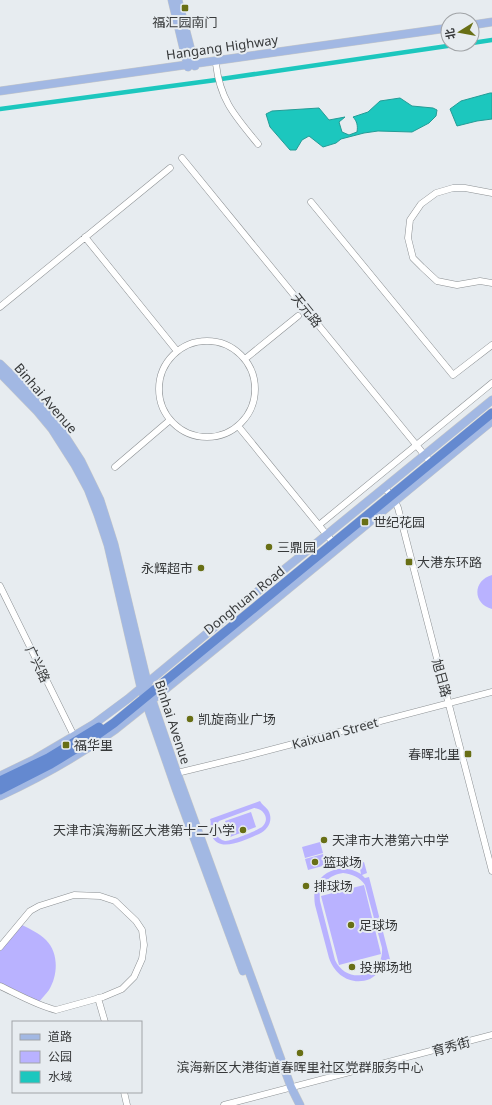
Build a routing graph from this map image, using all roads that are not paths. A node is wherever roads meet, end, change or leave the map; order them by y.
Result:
1 (172, 0) edge
2 (178, 0) edge
3 (492, 22) edge
4 (480, 24) edge
5 (492, 25) edge
6 (480, 27) edge
7 (440, 29) edge
8 (440, 32) edge
9 (216, 64) junction
10 (191, 65) junction
11 (0, 92) edge
12 (258, 144) dead end
13 (182, 158) dead end
14 (170, 168) dead end
15 (492, 193) edge
16 (311, 202) dead end
17 (85, 237) junction
18 (492, 283) edge
19 (0, 307) edge
20 (298, 316) dead end
21 (492, 345) edge
22 (177, 351) junction
23 (245, 359) junction
24 (0, 364) edge
25 (0, 373) edge
26 (492, 383) edge
27 (492, 400) edge
28 (492, 406) edge
29 (492, 413) edge
30 (170, 420) junction
31 (492, 421) edge
32 (238, 426) junction
33 (417, 445) junction
34 (428, 459) junction
35 (115, 467) dead end
36 (392, 493) junction
37 (319, 526) junction
38 (332, 542) junction
39 (0, 586) edge
40 (146, 694) junction
41 (492, 694) edge
42 (451, 704) junction
43 (76, 739) junction
44 (178, 775) junction
45 (0, 776) edge
46 (0, 781) edge
47 (0, 790) edge
48 (0, 796) edge
49 (492, 856) edge
50 (492, 870) edge
51 (0, 948) edge
52 (0, 986) edge
53 (98, 998) junction
54 (105, 1021) edge
55 (492, 1035) edge
56 (492, 1038) edge
57 (289, 1090) junction
58 (124, 1093) edge
59 (127, 1105) edge
60 (224, 1105) edge
61 (240, 1105) edge
62 (294, 1105) edge
63 (300, 1105) edge

1 - 10 main road
2 - 10 main road
3 - 4 main road
5 - 6 main road
7 - 10 main road, Hangang Highway
8 - 9 main road, Hangang Highway
9 - 10 main road, Hangang Highway
9 - 12 street
10 - 11 main road, Hangang Highway
13 - 33 street, 天元路
14 - 17 street
15 - 18 street
16 - 21 street
17 - 19 street
17 - 22 street
20 - 23 street
22 - 23 street
22 - 30 street
23 - 32 street
24 - 40 main road, Binhai Avenue
25 - 40 main road, Binhai Avenue
26 - 33 street
27 - 34 main road
28 - 34 highway, Donghuan Road
29 - 34 highway, Donghuan Road
30 - 32 street
30 - 35 street
31 - 36 main road
32 - 37 street
33 - 34 street, 天元路
33 - 37 street
34 - 36 highway, Donghuan Road
36 - 38 highway, Donghuan Road
36 - 42 street, 旭日路
37 - 38 street
38 - 40 highway, Donghuan Road
39 - 43 street, 广兴路
40 - 43 highway, Donghuan Road
40 - 44 main road, Binhai Avenue
40 - 47 highway, Donghuan Road
40 - 48 main road
40 - 57 main road, Binhai Avenue
41 - 42 street, Kaixuan Street
42 - 44 street, Kaixuan Street
42 - 49 street, 旭日路
42 - 50 street, 旭日路
43 - 45 main road
43 - 46 highway, Donghuan Road
44 - 57 main road, Binhai Avenue
51 - 53 street
52 - 53 street
53 - 54 street
55 - 57 street, 育秀街
56 - 57 street, 育秀街
57 - 60 street, 育秀街
57 - 61 street, 育秀街
57 - 62 main road, Binhai Avenue
57 - 63 main road, Binhai Avenue
58 - 59 street

